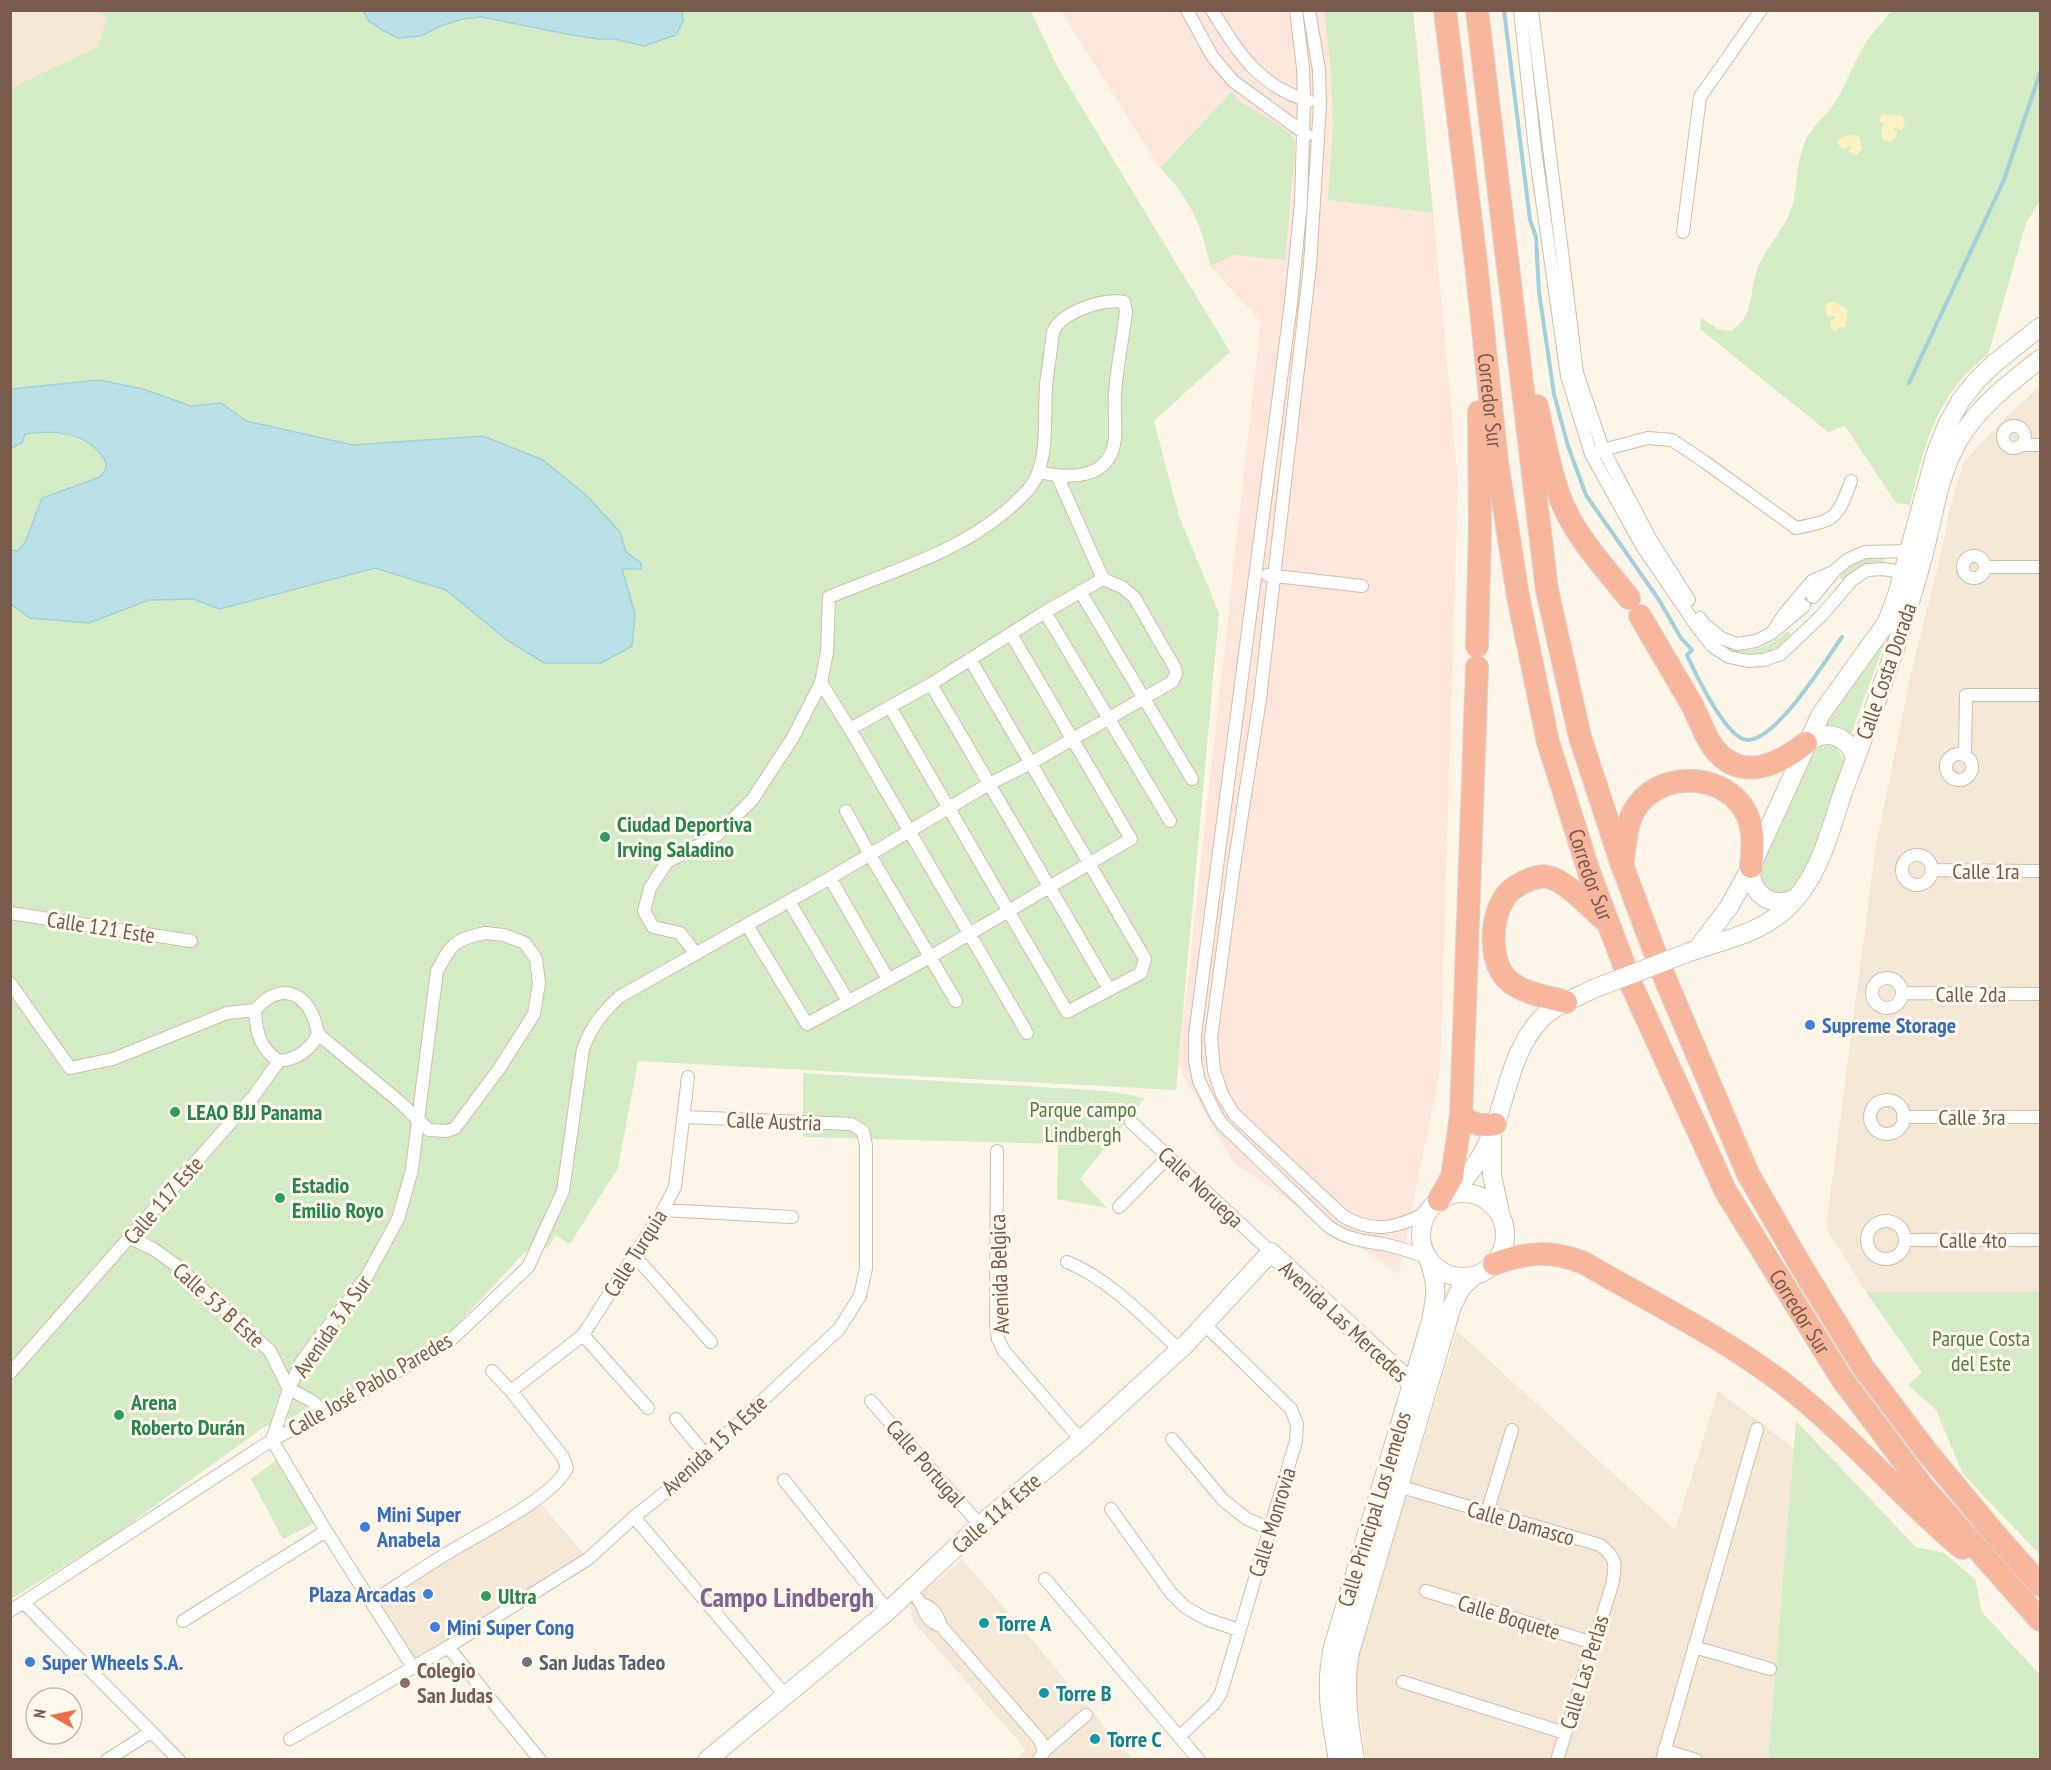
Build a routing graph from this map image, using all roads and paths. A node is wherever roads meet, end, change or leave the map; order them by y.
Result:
1 (1187, 10) edge
2 (1212, 10) edge
3 (1296, 10) edge
4 (1309, 10) edge
5 (1445, 10) edge
6 (1477, 10) edge
7 (1520, 10) edge
8 (1532, 10) edge
9 (1761, 10) edge
10 (1304, 100) junction
11 (1320, 104) junction
12 (1303, 133) junction
13 (1319, 141) junction
14 (1683, 232) dead end
15 (1476, 263) junction
16 (1511, 289) junction
17 (2038, 332) edge
18 (2040, 359) edge
19 (2022, 445) dead end
20 (2040, 445) edge
21 (1597, 452) junction
22 (1039, 472) junction
23 (1057, 475) junction
24 (1851, 481) dead end
25 (1908, 551) junction
26 (1985, 567) dead end
27 (2040, 567) edge
28 (1836, 569) junction
29 (1903, 572) junction
30 (1256, 573) junction
31 (1274, 575) junction
32 (1103, 579) junction
33 (1362, 586) dead end
34 (1080, 591) junction
35 (1045, 612) junction
36 (1772, 633) junction
37 (1011, 634) junction
38 (970, 659) junction
39 (821, 683) junction
40 (931, 684) junction
41 (2040, 695) edge
42 (1144, 698) junction
43 (890, 707) junction
44 (1239, 708) junction
45 (1258, 710) junction
46 (1110, 718) junction
47 (850, 729) junction
48 (1073, 738) junction
49 (1806, 743) junction
50 (1965, 756) dead end
51 (1855, 760) junction
52 (1031, 763) junction
53 (1192, 779) dead end
54 (989, 784) junction
55 (950, 809) junction
56 (846, 812) dead end
57 (1170, 821) dead end
58 (910, 832) junction
59 (870, 855) junction
60 (1090, 863) junction
61 (1622, 865) junction
62 (1751, 867) junction
63 (1931, 870) dead end
64 (2040, 871) edge
65 (830, 878) junction
66 (1049, 886) junction
67 (1801, 894) junction
68 (789, 901) junction
69 (1008, 910) junction
70 (11, 914) edge
71 (1609, 924) junction
72 (747, 925) junction
73 (968, 934) junction
74 (191, 941) dead end
75 (1692, 951) junction
76 (696, 954) junction
77 (930, 957) junction
78 (888, 979) junction
79 (10, 983) edge
80 (1109, 989) junction
81 (1902, 993) dead end
82 (2040, 994) edge
83 (848, 1001) junction
84 (956, 1001) dead end
85 (1566, 1002) junction
86 (255, 1010) junction
87 (1027, 1033) dead end
88 (318, 1034) junction
89 (279, 1061) junction
90 (688, 1077) dead end
91 (1461, 1116) junction
92 (684, 1117) junction
93 (1903, 1117) dead end
94 (2040, 1117) edge
95 (418, 1120) junction
96 (1131, 1122) dead end
97 (1494, 1129) junction
98 (863, 1131) joint
99 (998, 1150) dead end
100 (1168, 1156) junction
101 (1439, 1202) junction
102 (1119, 1207) dead end
103 (663, 1210) junction
104 (1500, 1215) junction
105 (792, 1217) dead end
106 (130, 1238) junction
107 (1905, 1240) dead end
108 (2040, 1240) edge
109 (1271, 1252) junction
110 (634, 1255) junction
111 (1427, 1259) junction
112 (1067, 1262) dead end
113 (1494, 1264) junction
114 (1474, 1276) junction
115 (1205, 1325) junction
116 (583, 1335) junction
117 (711, 1342) dead end
118 (1180, 1350) junction
119 (1437, 1356) junction
120 (492, 1371) dead end
121 (10, 1372) edge
122 (1412, 1384) junction
123 (289, 1389) junction
124 (511, 1392) junction
125 (871, 1401) dead end
126 (648, 1408) dead end
127 (325, 1413) junction
128 (676, 1419) dead end
129 (1409, 1421) junction
130 (1757, 1429) dead end
131 (1512, 1430) dead end
132 (272, 1440) junction
133 (1081, 1440) junction
134 (1172, 1440) dead end
135 (705, 1454) junction
136 (1388, 1465) junction
137 (784, 1480) dead end
138 (1398, 1486) junction
139 (1377, 1500) junction
140 (1111, 1509) dead end
141 (1487, 1513) junction
142 (634, 1517) junction
143 (980, 1525) junction
144 (1270, 1529) junction
145 (326, 1531) junction
146 (1045, 1578) dead end
147 (1612, 1585) joint
148 (2040, 1585) edge
149 (2014, 1591) junction
150 (1426, 1592) dead end
151 (916, 1597) junction
152 (372, 1602) junction
153 (24, 1604) junction
154 (10, 1611) edge
155 (888, 1611) junction
156 (2040, 1620) edge
157 (183, 1621) dead end
158 (1239, 1630) junction
159 (1593, 1643) junction
160 (448, 1647) junction
161 (1694, 1647) junction
162 (412, 1666) junction
163 (1770, 1669) dead end
164 (1403, 1682) dead end
165 (785, 1695) junction
166 (1086, 1715) dead end
167 (151, 1732) junction
168 (1565, 1733) junction
169 (1180, 1736) junction
170 (290, 1740) dead end
171 (1041, 1755) edge
172 (1663, 1755) edge
173 (107, 1760) edge
174 (179, 1760) edge
175 (540, 1760) edge
176 (707, 1760) edge
177 (1199, 1760) edge
178 (1338, 1760) edge
179 (1355, 1760) edge
180 (1557, 1760) edge
181 (1696, 1760) edge

1 - 12 street
2 - 10 street
3 - 10 street
4 - 11 street
5 - 15 highway, Corredor Sur
6 - 16 highway, Corredor Sur
7 - 21 street
8 - 21 street
9 - 14 street
10 - 11 street
10 - 12 street
11 - 13 street
12 - 13 street
12 - 30 street
13 - 31 street
15 - 71 highway, Corredor Sur
15 - 91 highway
16 - 49 highway
16 - 61 highway, Corredor Sur
17 - 25 main road, Calle Costa Dorada
18 - 51 main road, Calle Costa Dorada
19 - 20 street
21 - 24 street
21 - 29 street
21 - 36 street
22 - 23 street
22 - 23 street
22 - 39 street
23 - 32 street
25 - 28 street
25 - 29 main road, Calle Costa Dorada
26 - 27 street
28 - 36 street
28 - 36 street
29 - 49 main road, Calle Costa Dorada
30 - 31 street
30 - 44 street
31 - 33 street
31 - 45 street
32 - 34 street
32 - 42 street, Calle José Pablo Paredes
34 - 35 street
34 - 42 street
35 - 37 street
35 - 46 street
37 - 38 street
37 - 48 street
38 - 40 street
38 - 52 street
39 - 47 street
39 - 76 street
40 - 43 street
40 - 54 street
41 - 50 street
42 - 46 street, Calle José Pablo Paredes
42 - 53 street
43 - 47 street
43 - 55 street
44 - 45 street
44 - 111 street
45 - 101 street
46 - 48 street, Calle José Pablo Paredes
46 - 57 street
47 - 58 street
48 - 52 street, Calle José Pablo Paredes
48 - 60 street
49 - 51 main road
49 - 62 main road, Calle Costa Dorada
51 - 67 main road, Calle Costa Dorada
52 - 54 street, Calle José Pablo Paredes
52 - 60 street
54 - 55 street, Calle José Pablo Paredes
54 - 66 street
55 - 58 street, Calle José Pablo Paredes
55 - 69 street
56 - 59 street
58 - 59 street, Calle José Pablo Paredes
58 - 73 street
59 - 65 street, Calle José Pablo Paredes
59 - 77 street
60 - 66 street
60 - 80 street
61 - 62 highway
61 - 148 highway, Corredor Sur
62 - 67 main road
62 - 75 main road, Calle Costa Dorada
63 - 64 street, Calle 1ra
65 - 68 street, Calle José Pablo Paredes
65 - 78 street
66 - 69 street
66 - 80 street
67 - 75 main road, Calle Costa Dorada
68 - 72 street, Calle José Pablo Paredes
68 - 83 street
69 - 73 street
69 - 80 street
70 - 74 street, Calle 121 Este
71 - 85 highway
71 - 149 highway, Corredor Sur
72 - 76 street, Calle José Pablo Paredes
72 - 83 street
73 - 77 street
73 - 87 street
75 - 85 main road, bridge
76 - 127 street, Calle José Pablo Paredes
77 - 78 street
77 - 84 street
78 - 83 street
79 - 86 street
81 - 82 street, Calle 2da
85 - 97 main road
86 - 88 street
86 - 89 street
88 - 89 street
88 - 95 street
89 - 106 street, Calle 117 Este
90 - 92 street, Calle Turquia
91 - 97 highway
91 - 101 highway
92 - 98 street, Calle Austria
92 - 103 street, Calle Turquia
93 - 94 street, Calle 3ra
95 - 95 street, Avenida 3 A Sur
95 - 123 street, Avenida 3 A Sur
96 - 100 street, Calle Noruega
97 - 101 main road
97 - 104 main road
98 - 135 street, Avenida 15 A Este
99 - 133 street, Avenida Belgica
100 - 102 street
100 - 109 street, Calle Noruega
101 - 104 main road
101 - 111 main road
103 - 105 street
103 - 110 street, Calle Turquia
104 - 113 main road
106 - 121 street, Calle 117 Este
106 - 123 street, Calle 53 B Este
107 - 108 street, Calle 4to
109 - 115 main road, Calle 114 Este
109 - 122 main road, Avenida Las Mercedes
110 - 116 street, Calle Turquia
110 - 117 street
111 - 114 main road
111 - 122 main road, Calle Principal Los Jemelos
112 - 118 street
113 - 114 main road
113 - 149 highway
114 - 119 main road, Calle Principal Los Jemelos
115 - 118 main road, Calle 114 Este
115 - 144 street, Calle Monrovia
116 - 124 street, Calle Turquia
116 - 126 street
118 - 133 main road, Calle 114 Este
119 - 122 main road, Avenida Las Mercedes
119 - 129 main road, Calle Principal Los Jemelos
120 - 124 street
122 - 129 main road, Calle Principal Los Jemelos
123 - 127 street
123 - 132 street, Avenida 3 A Sur
124 - 152 street
125 - 143 street, Calle Portugal
127 - 132 street, Calle José Pablo Paredes
128 - 135 street
129 - 136 main road, Calle Principal Los Jemelos
129 - 138 main road, Calle Principal Los Jemelos
130 - 161 street
131 - 141 street
132 - 145 street
132 - 153 street, Calle José Pablo Paredes
133 - 143 main road, Calle 114 Este
134 - 144 street
135 - 142 street, Avenida 15 A Este
136 - 138 main road
136 - 139 main road, Calle Principal Los Jemelos
137 - 155 street
138 - 139 main road
138 - 141 street, Calle Damasco
138 - 179 main road, Calle Principal Los Jemelos
139 - 178 main road, Calle Principal Los Jemelos
140 - 158 street
141 - 147 street, Calle Damasco
142 - 160 street, Avenida 15 A Este
142 - 165 street
143 - 151 main road, Calle 114 Este
144 - 158 street, Calle Monrovia
145 - 152 street
145 - 157 street
146 - 169 street
147 - 159 street, Calle Las Perlas
149 - 156 highway, Corredor Sur
150 - 159 street, Calle Boquete
151 - 155 main road, Calle 114 Este
151 - 171 street
152 - 162 street
153 - 154 street, Calle José Pablo Paredes
153 - 167 street
155 - 165 main road, Calle 114 Este
158 - 169 street, Calle Monrovia
159 - 168 street, Calle Las Perlas
160 - 162 street, Avenida 15 A Este
160 - 175 street
161 - 163 street
161 - 172 street
162 - 170 street, Avenida 15 A Este
164 - 168 street
165 - 176 main road, Calle 114 Este
166 - 171 street
167 - 173 street
167 - 174 street
168 - 180 street, Calle Las Perlas
169 - 177 street
172 - 181 street

